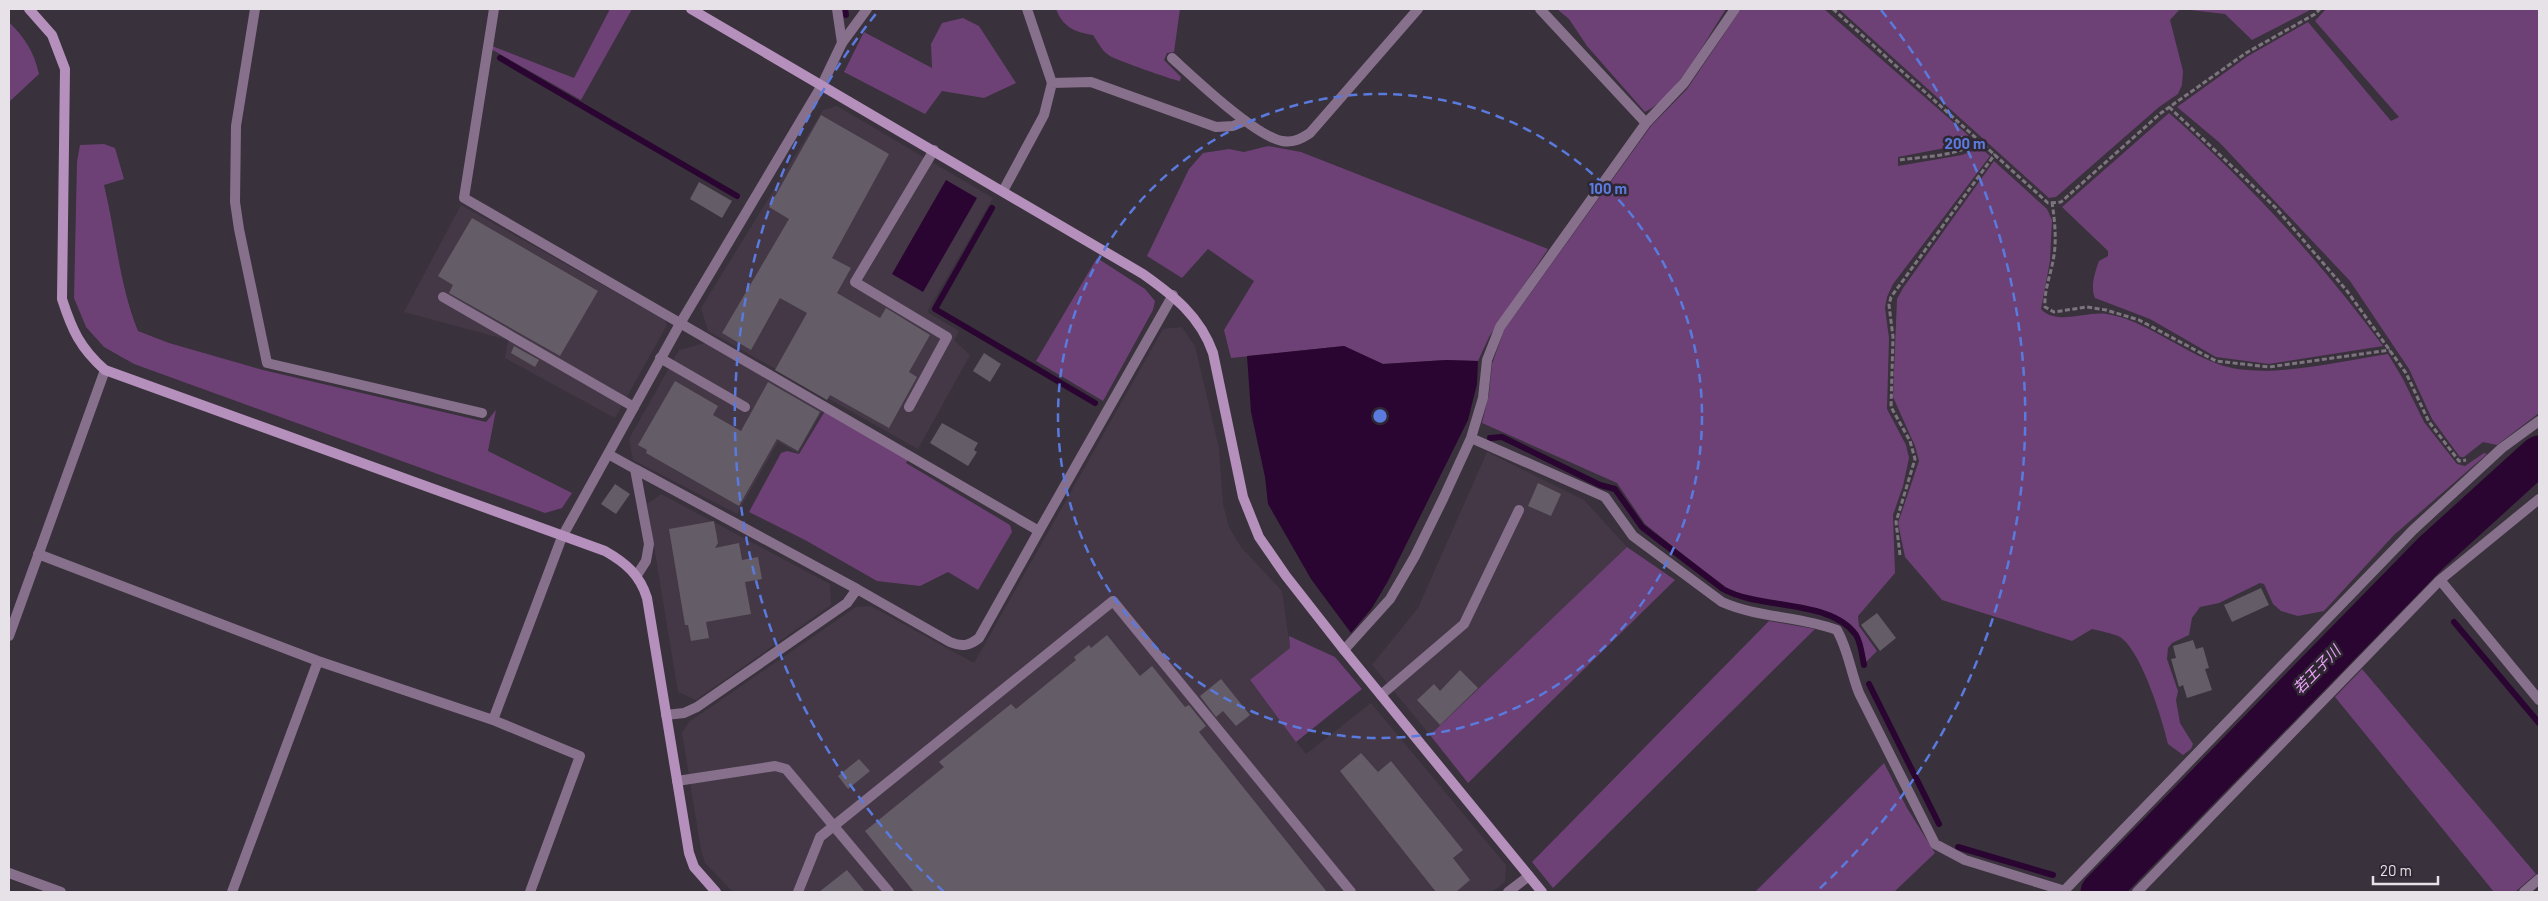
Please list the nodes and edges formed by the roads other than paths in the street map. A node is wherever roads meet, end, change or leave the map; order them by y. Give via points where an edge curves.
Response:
1 (29, 9) edge
2 (255, 9) edge
3 (494, 9) edge
4 (690, 9) edge
5 (836, 9) edge
6 (867, 9) edge
7 (1027, 9) edge
8 (1418, 9) edge
9 (1540, 9) edge
10 (1735, 9) edge
11 (842, 43) junction
12 (1172, 58) dead end
13 (1052, 83) junction
14 (822, 85) junction
15 (1245, 121) junction
16 (1646, 123) junction
17 (934, 150) junction
18 (1003, 191) junction
19 (1173, 295) junction
20 (443, 297) dead end
21 (681, 322) junction
22 (660, 358) junction
23 (105, 370) junction
24 (634, 407) junction
25 (745, 407) dead end
26 (909, 407) dead end
27 (482, 413) dead end
28 (2539, 420) edge
29 (1470, 438) junction
30 (608, 454) junction
31 (635, 469) junction
32 (2539, 499) edge
33 (1519, 510) dead end
34 (1039, 532) junction
35 (562, 537) junction
36 (38, 554) junction
37 (637, 575) junction
38 (2440, 580) junction
39 (857, 589) junction
40 (9, 636) edge
41 (1344, 650) junction
42 (318, 661) junction
43 (1381, 695) junction
44 (2539, 700) edge
45 (666, 715) junction
46 (493, 720) junction
47 (677, 781) junction
48 (834, 826) junction
49 (9, 874) edge
50 (1529, 876) junction
51 (2539, 879) edge
52 (61, 892) edge
53 (232, 892) edge
54 (530, 892) edge
55 (716, 892) edge
56 (798, 892) edge
57 (889, 892) edge
58 (1351, 892) edge
59 (1508, 892) edge
60 (1542, 892) edge
61 (2064, 892) edge
62 (2137, 892) edge
63 (2524, 892) edge

1 - 23 street via 52,35 65,69 62,299 71,328 88,355
2 - 27 street via 236,126 235,202 267,363
3 - 21 street via 464,198
4 - 14 street
5 - 11 street
6 - 11 street
7 - 13 street
8 - 15 street via 1310,133 1298,141 1281,141
9 - 16 street
10 - 16 street via 1684,84
11 - 14 street
12 - 15 street
13 - 15 street via 1091,82 1216,127
13 - 18 street via 1044,115
14 - 17 street
14 - 21 street
16 - 29 street via 1500,327 1488,360 1483,398
17 - 18 street
17 - 26 street via 855,282 947,337
18 - 19 street
19 - 34 street
19 - 41 street via 1207,334 1243,497 1255,530 1286,576
20 - 24 street
21 - 22 street
21 - 34 street
22 - 24 street
22 - 25 street
23 - 35 street
23 - 36 street
24 - 30 street
28 - 61 street via 2502,448 2413,530
29 - 41 street via 1415,556 1390,599
29 - 61 street via 1605,497 1633,536 1722,602 1734,608 1817,623 1837,630 1848,650 1859,692 1935,844 1965,860
30 - 31 street
30 - 35 street
31 - 37 street via 648,544 646,561
31 - 39 street
32 - 38 street
33 - 43 street via 1464,624
34 - 39 street via 979,638 972,644 950,642
35 - 37 street via 621,560
35 - 46 street
36 - 40 street
36 - 42 street
37 - 45 street via 647,598
38 - 44 street
38 - 62 street
39 - 45 street via 847,603 697,707 684,713
41 - 43 street
42 - 46 street
42 - 53 street
43 - 50 street
45 - 47 street
46 - 54 street via 580,756
47 - 48 street via 776,766 786,769
47 - 55 street via 689,853 694,867
48 - 56 street via 820,837
48 - 57 street
48 - 58 street via 1113,601
49 - 52 street
50 - 59 street
50 - 60 street
51 - 63 street

